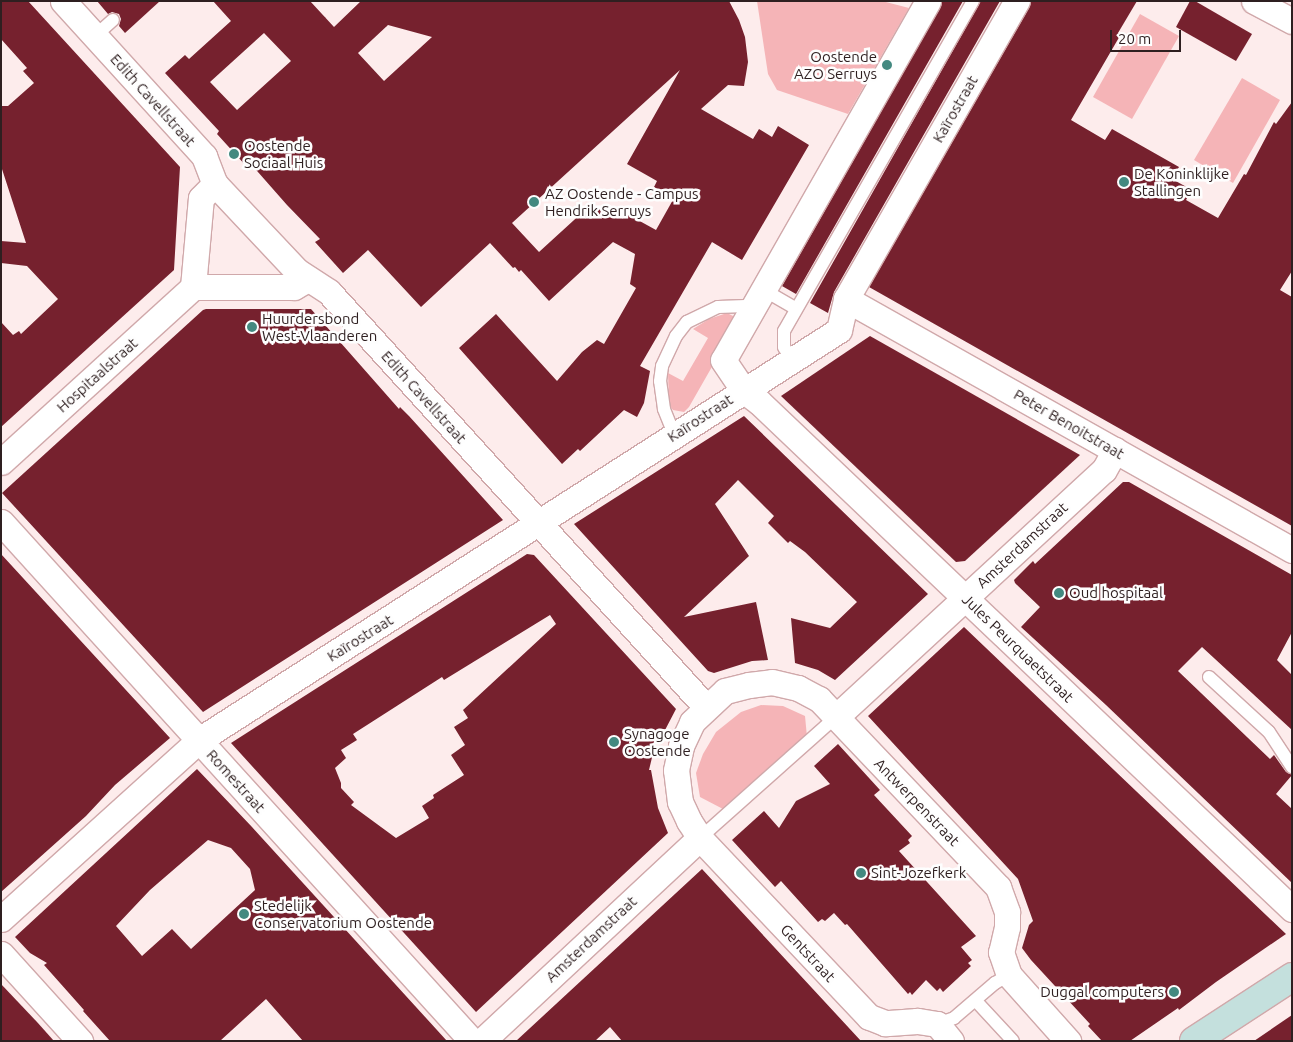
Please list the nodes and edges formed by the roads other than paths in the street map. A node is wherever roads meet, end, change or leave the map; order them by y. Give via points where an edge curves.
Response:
1 (64, 1) edge
2 (928, 1) edge
3 (973, 1) edge
4 (1017, 1) edge
5 (1258, 2) edge
6 (113, 20) dead end
7 (1292, 21) edge
8 (95, 36) junction
9 (216, 184) junction
10 (308, 279) junction
11 (193, 287) junction
12 (757, 297) junction
13 (846, 299) junction
14 (796, 309) junction
15 (792, 360) junction
16 (743, 390) junction
17 (674, 434) junction
18 (1114, 450) junction
19 (1, 462) edge
20 (1, 522) edge
21 (538, 524) junction
22 (1292, 550) edge
23 (966, 598) junction
24 (1209, 677) dead end
25 (706, 707) junction
26 (836, 717) junction
27 (199, 740) junction
28 (1292, 767) edge
29 (700, 838) junction
30 (1292, 909) edge
31 (1, 919) edge
32 (1, 954) edge
33 (1009, 975) junction
34 (1292, 977) edge
35 (976, 1000) junction
36 (944, 1033) edge
37 (80, 1041) edge
38 (472, 1041) edge
39 (482, 1041) edge
40 (1013, 1041) edge
41 (1068, 1041) edge
42 (1194, 1041) edge

1 - 8 street, Edith Cavellstraat
2 - 12 street, Kaïrostraat
3 - 14 lane
4 - 13 street, Kaïrostraat
5 - 7 street
6 - 8 lane
8 - 9 street, Edith Cavellstraat via 204,156
9 - 10 street, Edith Cavellstraat via 290,265
9 - 11 street via 201,198
10 - 11 street via 294,287
10 - 21 street, Edith Cavellstraat via 329,292
11 - 19 street, Hospitaalstraat
12 - 14 lane
12 - 16 street, Kaïrostraat via 723,360
12 - 17 lane via 718,307 687,322 676,336 662,366 660,380 664,409
13 - 15 street, Kaïrostraat via 839,330
13 - 18 street, Peter Benoitstraat
14 - 15 lane via 784,331 784,347
15 - 16 street, Kaïrostraat
16 - 17 street, Kaïrostraat
16 - 23 street, Jules Peurquaetstraat
17 - 21 street, Kaïrostraat
18 - 22 street, Peter Benoitstraat
18 - 23 street, Amsterdamstraat via 1104,470
20 - 27 street, Romestraat
21 - 25 street, Edith Cavellstraat
21 - 27 street, Kaïrostraat
23 - 26 street, Amsterdamstraat
23 - 30 street, Jules Peurquaetstraat
24 - 28 lane via 1270,732
25 - 26 street, Antwerpenstraat via 725,691 772,682 798,688 820,699
25 - 29 street, Gentstraat via 692,722 681,746 676,770 680,802
26 - 29 lane
26 - 33 street, Antwerpenstraat via 998,887 1007,912 1001,952
27 - 31 street, Kaïrostraat
27 - 38 street, Romestraat
29 - 36 street, Gentstraat via 869,1017 885,1023 917,1020
29 - 39 street, Amsterdamstraat
32 - 37 street
33 - 35 lane, Gentstraat via 994,983
33 - 41 street, Antwerpenstraat
34 - 42 street
35 - 36 lane, Gentstraat via 954,1018
35 - 40 lane

